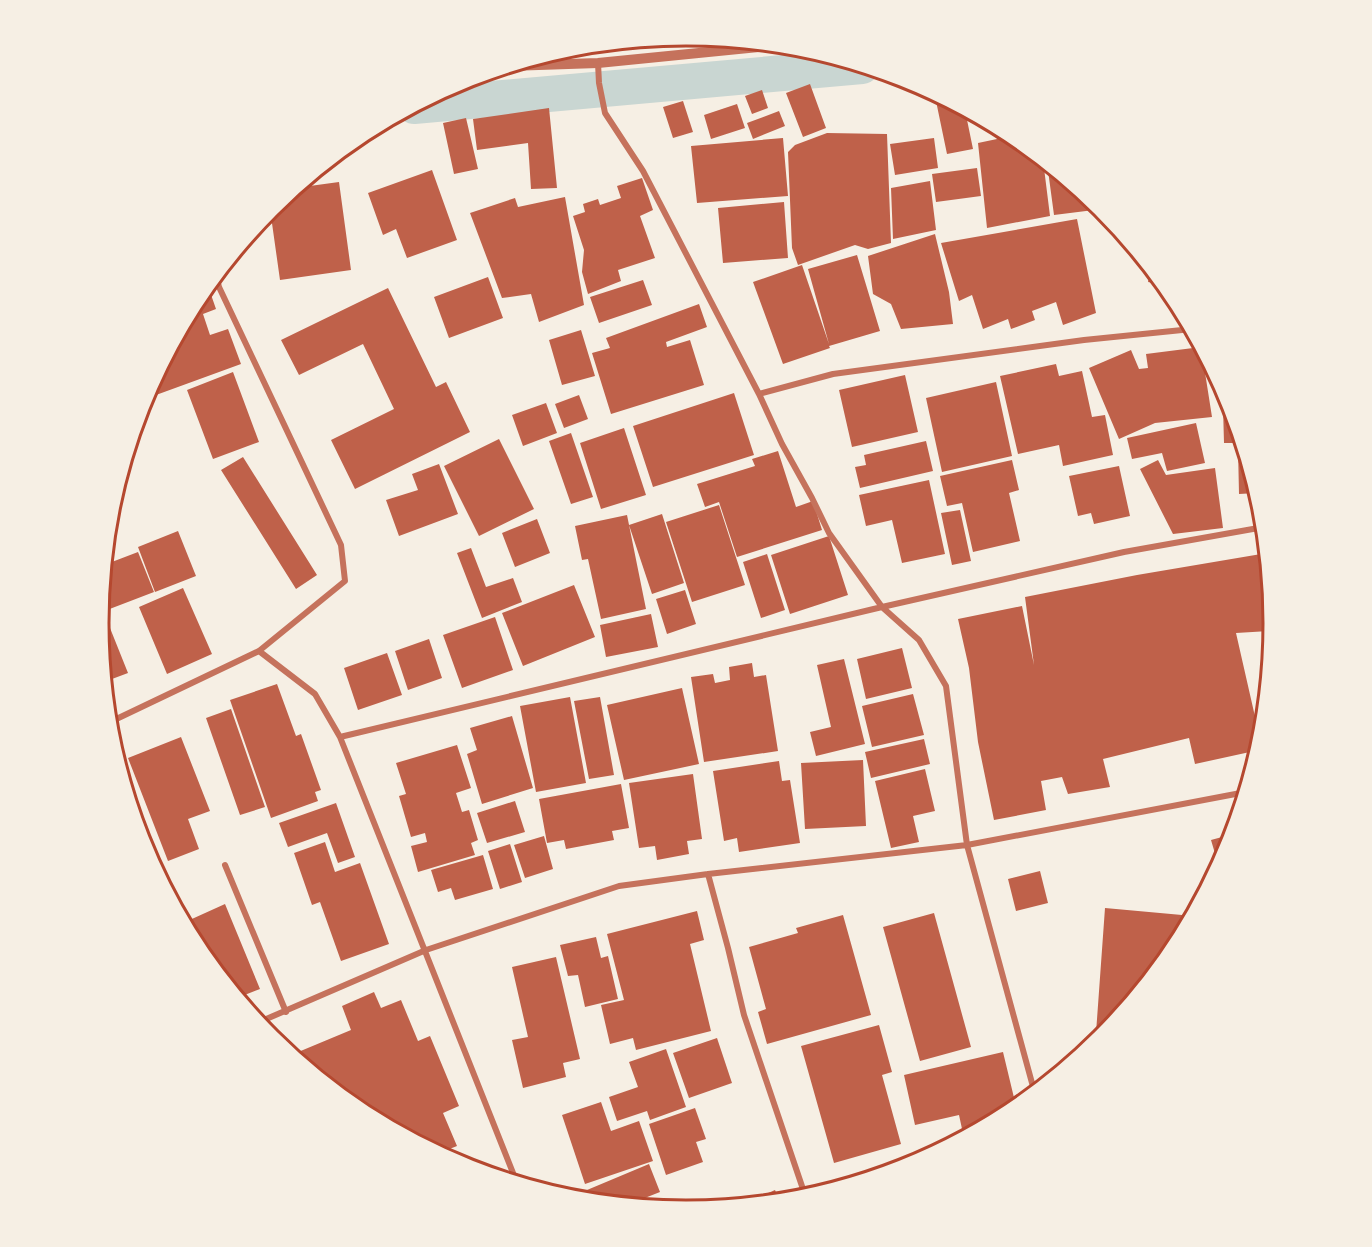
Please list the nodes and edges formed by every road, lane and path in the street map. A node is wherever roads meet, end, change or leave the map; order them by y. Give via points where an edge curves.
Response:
1 (738, 49) edge
2 (598, 63) junction
3 (542, 65) edge
4 (219, 285) edge
5 (1183, 330) edge
6 (759, 394) junction
7 (1255, 530) edge
8 (882, 607) junction
9 (259, 651) junction
10 (117, 719) edge
11 (340, 737) junction
12 (1237, 794) edge
13 (967, 845) junction
14 (225, 865) dead end
15 (708, 874) junction
16 (426, 950) junction
17 (286, 1012) junction
18 (266, 1019) edge
19 (1032, 1084) edge
20 (513, 1174) edge
21 (803, 1188) edge

1 - 2 street
2 - 3 street
2 - 6 street via 605,113 643,171
4 - 9 street via 341,545 345,581
5 - 6 street via 833,375
6 - 8 street via 829,533
7 - 8 street via 1124,552
8 - 11 street
8 - 13 street via 919,640 945,686
9 - 10 street
9 - 11 street via 315,694
11 - 16 street
12 - 13 street
13 - 15 street
13 - 19 street
14 - 17 street
15 - 16 street via 619,886
15 - 21 street via 744,1015
16 - 17 street
16 - 20 street
17 - 18 street

